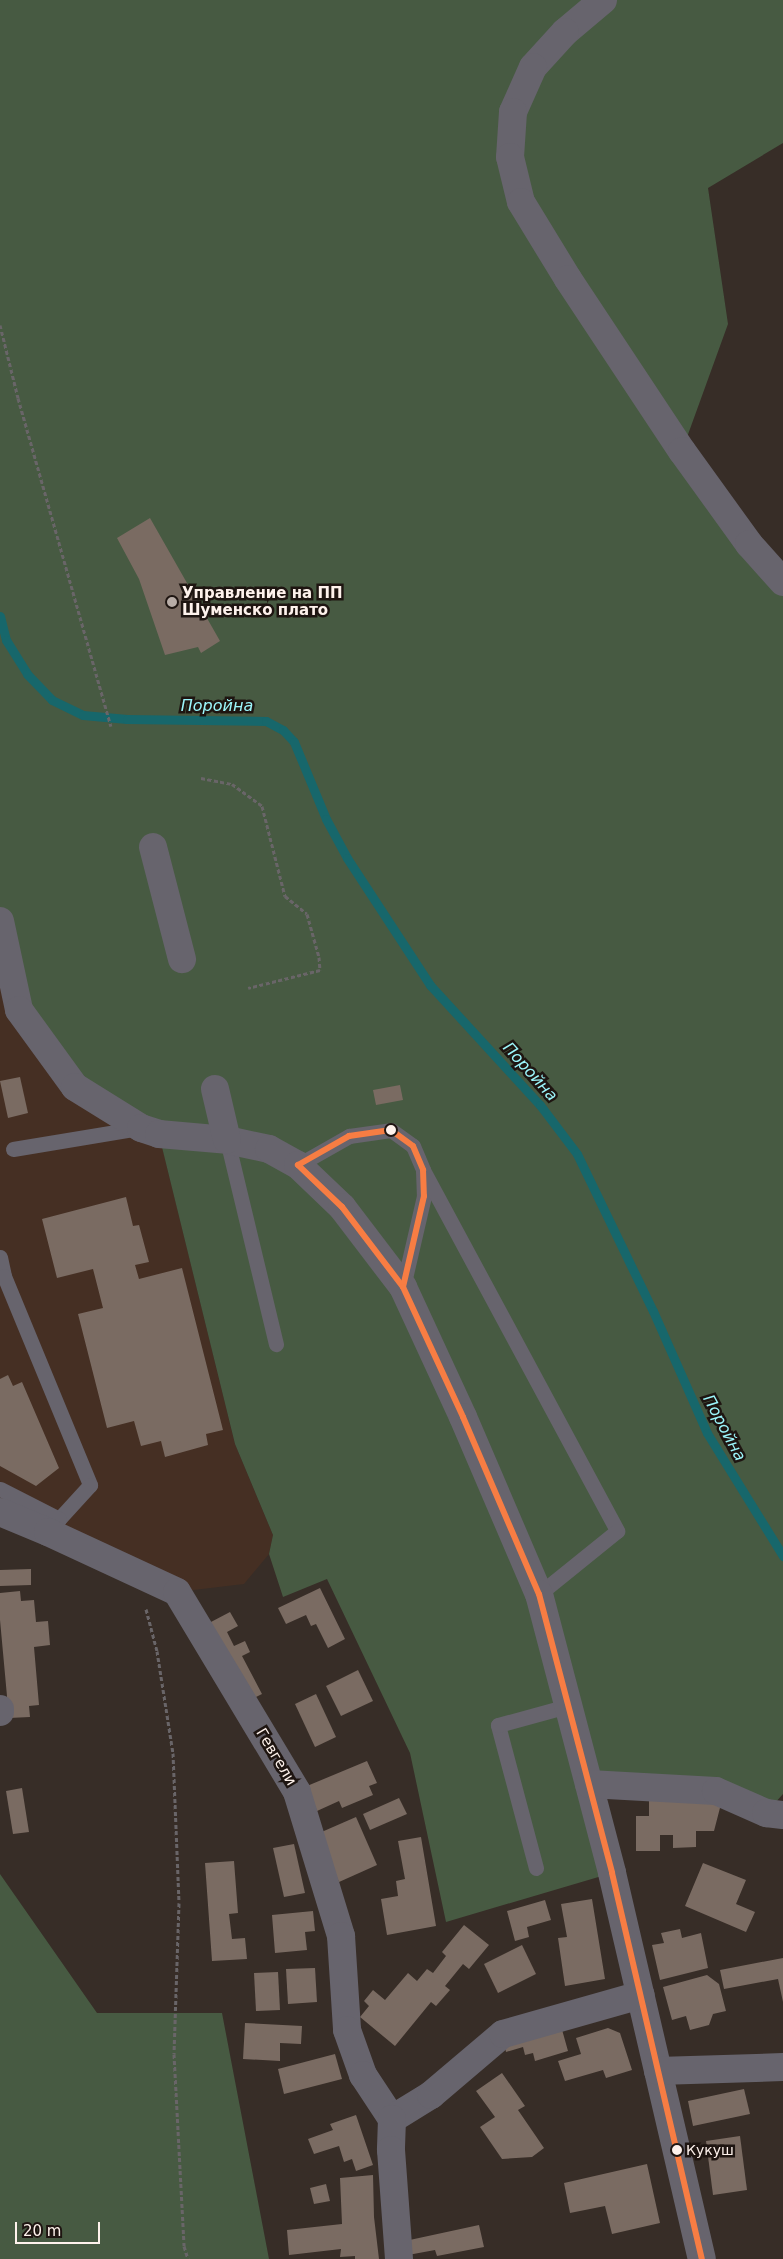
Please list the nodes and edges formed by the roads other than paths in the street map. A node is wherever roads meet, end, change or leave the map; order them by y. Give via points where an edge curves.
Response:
1 (603, 0) edge
2 (783, 582) edge
3 (153, 847) dead end
4 (0, 921) edge
5 (182, 959) dead end
6 (0, 984) edge
7 (19, 1010) junction
8 (216, 1089) dead end
9 (141, 1128) junction
10 (227, 1140) junction
11 (13, 1149) dead end
12 (298, 1165) junction
13 (423, 1170) junction
14 (0, 1257) edge
15 (403, 1287) junction
16 (276, 1344) dead end
17 (0, 1489) edge
18 (0, 1512) edge
19 (539, 1594) junction
20 (568, 1706) junction
21 (589, 1784) junction
22 (783, 1815) edge
23 (536, 1868) dead end
24 (641, 1995) junction
25 (783, 2067) edge
26 (658, 2070) junction
27 (392, 2119) junction
28 (399, 2259) edge
29 (702, 2259) edge

1 - 2 street via 565,32 533,66 513,112 510,157 521,202 682,451 749,544
3 - 5 street
4 - 7 street
6 - 7 lane
7 - 9 street via 75,1087
8 - 10 street
9 - 10 street via 159,1134
9 - 11 lane
10 - 12 street via 269,1149
10 - 16 lane
12 - 13 lane via 349,1136 391,1130 413,1146
12 - 15 street via 342,1207
13 - 15 lane via 424,1196
13 - 19 lane via 617,1532
14 - 17 lane via 4,1276 90,1485 59,1519
15 - 19 street
18 - 27 street, Гевгели via 177,1592 297,1792 342,1936 347,2030 363,2076
19 - 20 street
20 - 21 street
20 - 23 lane via 498,1725
21 - 22 street via 716,1791 766,1812
21 - 24 street
24 - 26 street
24 - 27 street via 503,2034 431,2095
25 - 26 street
26 - 29 street
27 - 28 street via 390,2150

